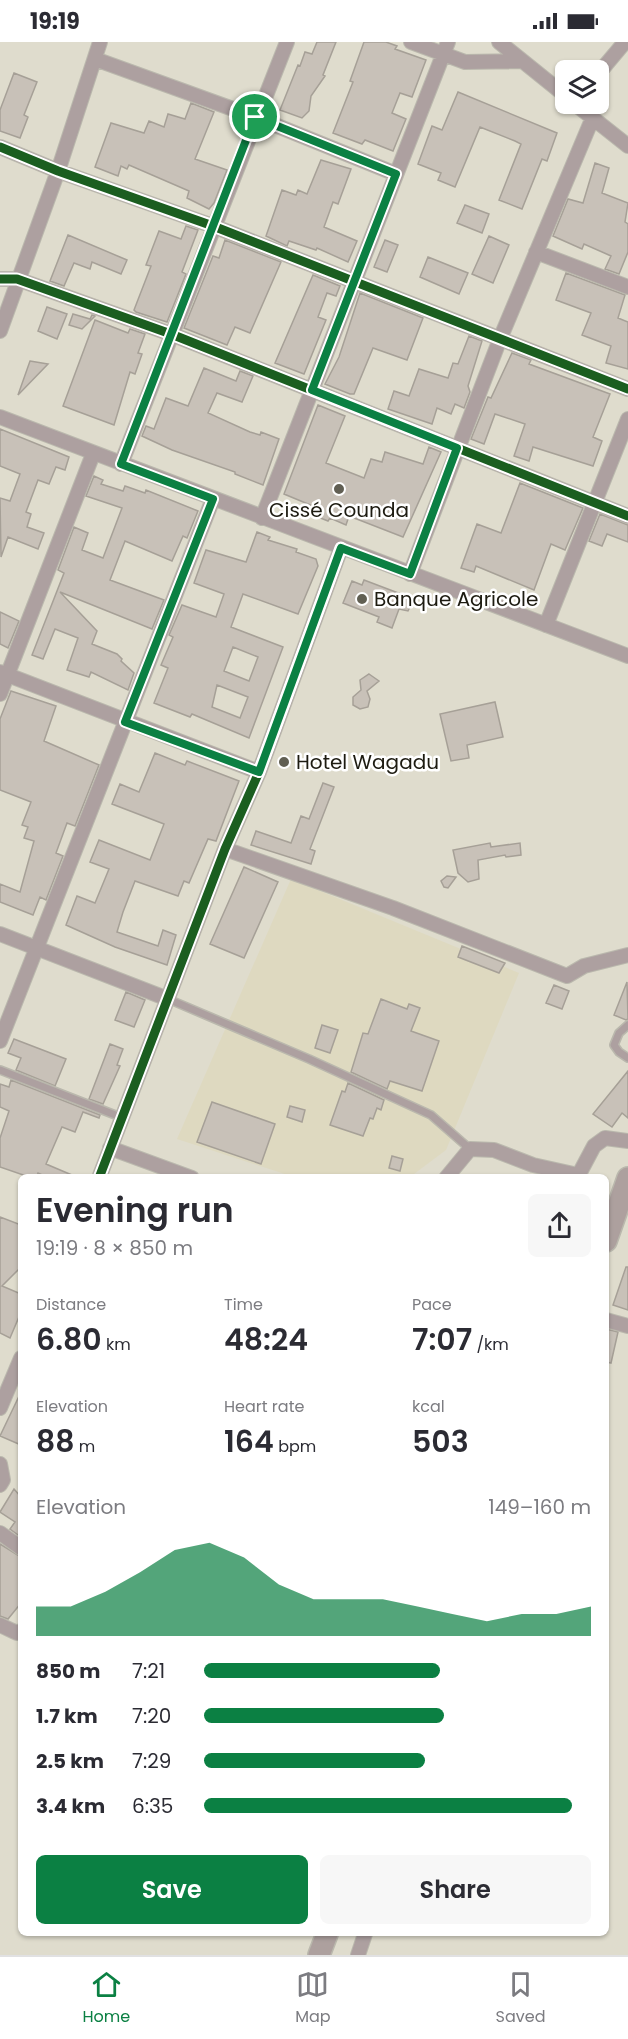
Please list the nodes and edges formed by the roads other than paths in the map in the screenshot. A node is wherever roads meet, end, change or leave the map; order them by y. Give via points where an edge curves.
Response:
1 (100, 42) edge
2 (287, 42) edge
3 (411, 42) edge
4 (499, 42) edge
5 (625, 42) edge
6 (445, 48) edge
7 (95, 59) junction
8 (522, 61) junction
9 (609, 61) edge
10 (555, 87) edge
11 (589, 114) edge
12 (255, 117) junction
13 (593, 117) junction
14 (628, 146) edge
15 (0, 147) edge
16 (58, 171) junction
17 (396, 174) junction
18 (213, 226) junction
19 (536, 252) junction
20 (0, 279) edge
21 (17, 279) junction
22 (354, 282) junction
23 (628, 287) edge
24 (0, 330) edge
25 (171, 334) junction
26 (500, 339) junction
27 (628, 389) edge
28 (312, 390) junction
29 (0, 417) edge
30 (628, 419) edge
31 (457, 448) junction
32 (93, 454) junction
33 (121, 464) junction
34 (213, 499) junction
35 (595, 502) junction
36 (628, 516) edge
37 (262, 518) junction
38 (341, 548) junction
39 (410, 574) junction
40 (546, 625) junction
41 (628, 656) edge
42 (4, 674) edge
43 (0, 694) edge
44 (125, 722) junction
45 (259, 772) junction
46 (225, 849) junction
47 (0, 934) edge
48 (36, 949) junction
49 (628, 955) edge
50 (168, 999) junction
51 (628, 1025) edge
52 (0, 1041) edge
53 (628, 1058) edge
54 (0, 1070) edge
55 (123, 1118) junction
56 (628, 1141) edge
57 (110, 1148) junction
58 (470, 1149) junction
59 (100, 1174) edge
60 (181, 1174) edge
61 (450, 1174) edge
62 (570, 1174) edge
63 (579, 1174) edge
64 (628, 1178) edge
65 (609, 1232) edge
66 (609, 1321) edge
67 (628, 1326) edge
68 (17, 1377) edge
69 (0, 1408) edge
70 (0, 1464) edge
71 (0, 1485) edge
72 (0, 1533) edge
73 (18, 1546) edge
74 (0, 1625) edge
75 (18, 1632) edge
76 (326, 1936) edge
77 (365, 1936) edge
78 (319, 1955) edge
79 (358, 1955) edge

1 - 7 street
2 - 12 street
3 - 6 street
4 - 8 street
5 - 9 street
6 - 8 street via 465,62
6 - 17 street
7 - 12 street
7 - 16 street
8 - 10 street
11 - 13 street
12 - 17 street
12 - 18 street
13 - 14 street
13 - 19 street
15 - 16 street
16 - 18 street
16 - 21 street
17 - 22 street
18 - 22 street
18 - 25 street
19 - 23 street
19 - 26 street
20 - 21 street
21 - 24 street
21 - 25 street
22 - 26 street
22 - 28 street
25 - 28 street
25 - 33 street
26 - 27 street
26 - 31 street
28 - 31 street
28 - 37 street
29 - 32 street
30 - 35 street
31 - 35 street
31 - 39 street
32 - 33 street
32 - 42 street
33 - 34 street
34 - 37 street
34 - 44 street
35 - 36 street
35 - 40 street
37 - 38 street
38 - 39 street
38 - 45 street
39 - 40 street
40 - 41 street
42 - 43 street
42 - 44 street
44 - 45 street
44 - 48 street
45 - 46 street
46 - 49 street via 393,908 567,976 584,966
46 - 50 street
47 - 48 street
48 - 50 street
48 - 52 street
50 - 55 street
50 - 58 lane via 431,1114
51 - 53 lane via 619,1033 614,1046
54 - 55 lane
55 - 57 street
56 - 63 street via 606,1138 594,1146
57 - 59 street
57 - 60 street
58 - 61 street
58 - 62 street via 494,1150
64 - 65 main road
66 - 67 street
68 - 69 street
70 - 71 street
72 - 73 street
74 - 75 street
76 - 78 main road
77 - 79 street

